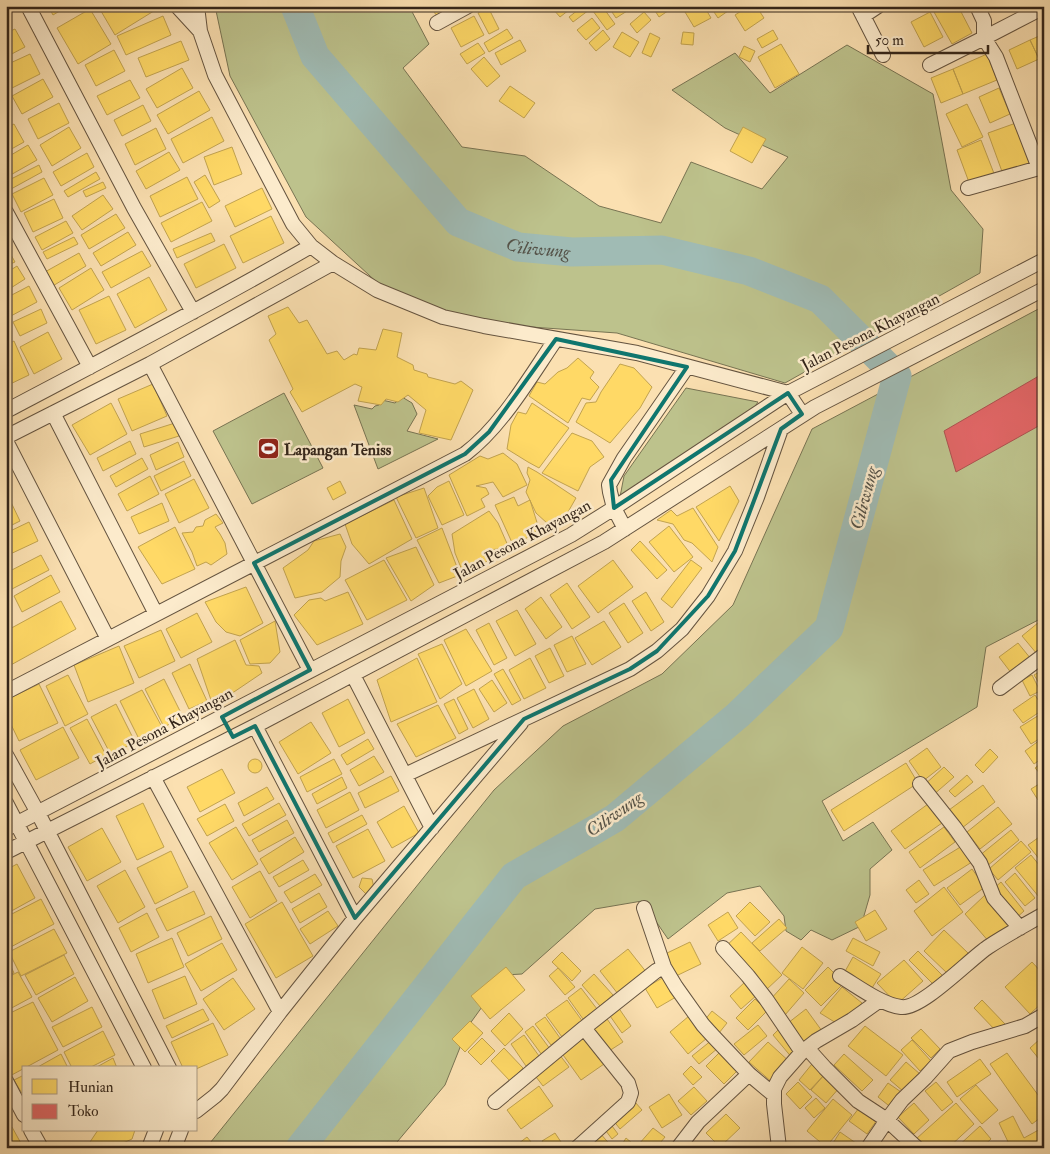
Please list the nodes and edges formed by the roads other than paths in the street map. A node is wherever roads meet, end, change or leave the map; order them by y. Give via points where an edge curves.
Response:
1 (28, 6) edge
2 (178, 6) edge
3 (197, 6) edge
4 (468, 6) edge
5 (878, 6) edge
6 (977, 6) edge
7 (1044, 7) edge
8 (860, 11) edge
9 (437, 23) dead end
10 (200, 32) junction
11 (984, 38) junction
12 (883, 55) dead end
13 (930, 65) dead end
14 (1041, 167) edge
15 (968, 188) dead end
16 (6, 212) edge
17 (310, 246) junction
18 (1044, 260) edge
19 (333, 263) junction
20 (1044, 289) edge
21 (193, 312) junction
22 (556, 339) junction
23 (150, 364) junction
24 (90, 367) junction
25 (687, 367) junction
26 (788, 393) junction
27 (6, 411) edge
28 (54, 413) junction
29 (802, 414) junction
30 (780, 429) junction
31 (6, 437) edge
32 (6, 441) edge
33 (614, 508) junction
34 (625, 529) junction
35 (254, 563) junction
36 (156, 614) junction
37 (108, 639) junction
38 (1044, 655) edge
39 (310, 670) junction
40 (353, 675) junction
41 (1000, 688) dead end
42 (6, 692) edge
43 (222, 717) junction
44 (524, 719) junction
45 (255, 726) junction
46 (232, 737) junction
47 (6, 754) edge
48 (405, 775) junction
49 (153, 777) junction
50 (920, 784) dead end
51 (6, 803) edge
52 (38, 812) junction
53 (12, 826) edge
54 (432, 828) junction
55 (47, 831) junction
56 (26, 842) junction
57 (6, 852) edge
58 (644, 908) dead end
59 (1044, 914) edge
60 (355, 918) junction
61 (1020, 928) junction
62 (723, 948) dead end
63 (664, 967) junction
64 (840, 976) dead end
65 (880, 1000) junction
66 (280, 1012) junction
67 (1044, 1015) edge
68 (584, 1028) junction
69 (805, 1050) junction
70 (143, 1066) edge
71 (168, 1066) edge
72 (749, 1074) junction
73 (6, 1081) edge
74 (774, 1094) junction
75 (495, 1102) dead end
76 (198, 1109) edge
77 (22, 1111) edge
78 (886, 1120) junction
79 (32, 1132) edge
80 (155, 1132) edge
81 (180, 1132) edge
82 (41, 1148) edge
83 (149, 1148) edge
84 (174, 1148) edge
85 (577, 1148) edge
86 (678, 1148) edge
87 (779, 1148) edge
88 (868, 1148) edge
89 (916, 1148) edge

1 - 21 street via 134,208
2 - 10 street
3 - 10 street
4 - 9 street
5 - 8 street
6 - 11 street via 984,21
7 - 11 street
8 - 12 street
10 - 17 street via 220,83 293,224
11 - 13 street
11 - 14 street via 996,57
14 - 15 street
16 - 24 street
17 - 19 street
17 - 21 street
18 - 26 street, Jalan Pesona Khayangan
19 - 22 street via 377,290 444,317
19 - 23 street
20 - 29 street
21 - 24 street
22 - 25 street via 637,353
22 - 35 street via 490,432 465,454
23 - 28 street
23 - 35 street
24 - 27 street
25 - 26 street
25 - 33 street via 611,480
26 - 29 street
26 - 33 street, Jalan Pesona Khayangan
28 - 31 street
28 - 36 street
29 - 30 street
30 - 34 street
30 - 44 street via 735,551 708,596 682,629 657,652 630,669
32 - 37 street
33 - 34 street
33 - 39 street, Jalan Pesona Khayangan via 571,535
34 - 40 street
35 - 36 street
35 - 39 street
36 - 37 street
37 - 42 street
38 - 41 street
39 - 43 street, Jalan Pesona Khayangan
40 - 45 street
40 - 48 street
43 - 46 street
43 - 52 street, Jalan Pesona Khayangan
44 - 48 street
44 - 54 street
45 - 46 street
45 - 60 street
46 - 49 street
47 - 52 street
48 - 54 street
49 - 55 street
49 - 66 street
50 - 61 street via 980,863 994,898
51 - 53 street
52 - 53 street, Jalan Pesona Khayangan
52 - 55 street
53 - 56 street
54 - 60 street
55 - 56 street
55 - 71 street
56 - 57 street
56 - 70 street
58 - 63 street
59 - 61 street
60 - 66 street
61 - 65 street via 986,948 913,1004 903,1008
62 - 69 street
63 - 68 street
63 - 72 street via 703,1025
64 - 65 street
65 - 69 street
66 - 76 street via 222,1090
67 - 78 street via 1025,1026 949,1052
68 - 75 street
68 - 85 street via 628,1083 631,1093 628,1102
69 - 74 street via 780,1077
69 - 78 street via 858,1101
72 - 74 street
72 - 86 street via 698,1122
73 - 77 street
74 - 87 street
78 - 88 street
78 - 89 street
79 - 82 street
80 - 83 street
81 - 84 street

